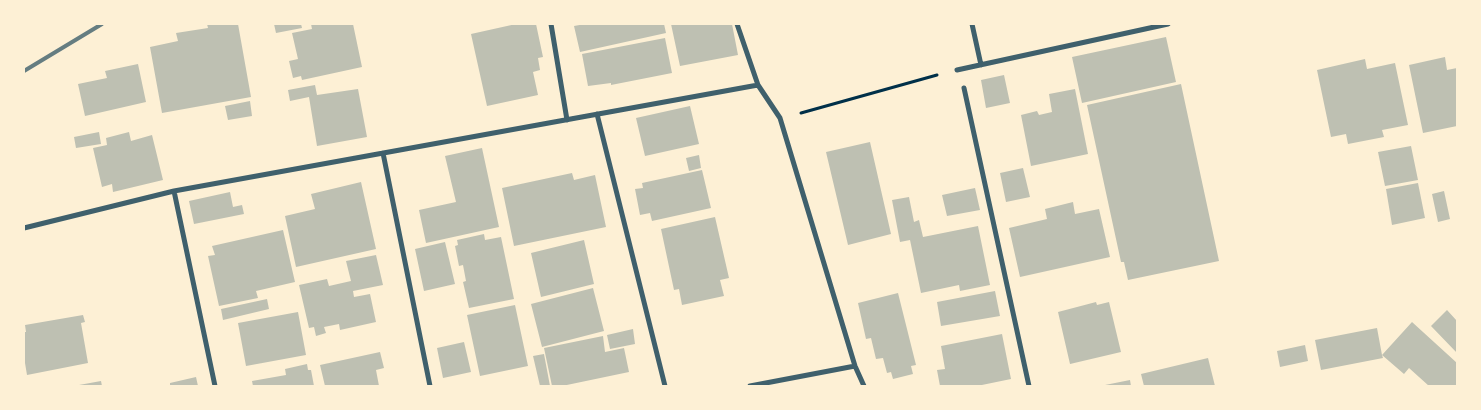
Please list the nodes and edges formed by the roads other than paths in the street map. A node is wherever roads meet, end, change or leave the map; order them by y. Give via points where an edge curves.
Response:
1 (551, 24) edge
2 (736, 24) edge
3 (972, 24) edge
4 (1168, 24) edge
5 (981, 65) junction
6 (957, 70) road end
7 (758, 85) junction
8 (964, 88) dead end
9 (597, 114) junction
10 (567, 120) junction
11 (383, 153) junction
12 (174, 191) junction
13 (24, 228) edge
14 (856, 366) junction
15 (215, 386) edge
16 (430, 386) edge
17 (665, 386) edge
18 (750, 386) edge
19 (864, 386) edge
20 (1029, 386) edge

1 - 10 street
2 - 7 street
3 - 5 street
4 - 5 street
5 - 6 street
7 - 9 street
7 - 14 street via 780,118
8 - 20 street
9 - 10 street
9 - 17 street
10 - 11 street
11 - 12 street
11 - 16 street
12 - 13 street
12 - 15 street
14 - 18 street
14 - 19 street

